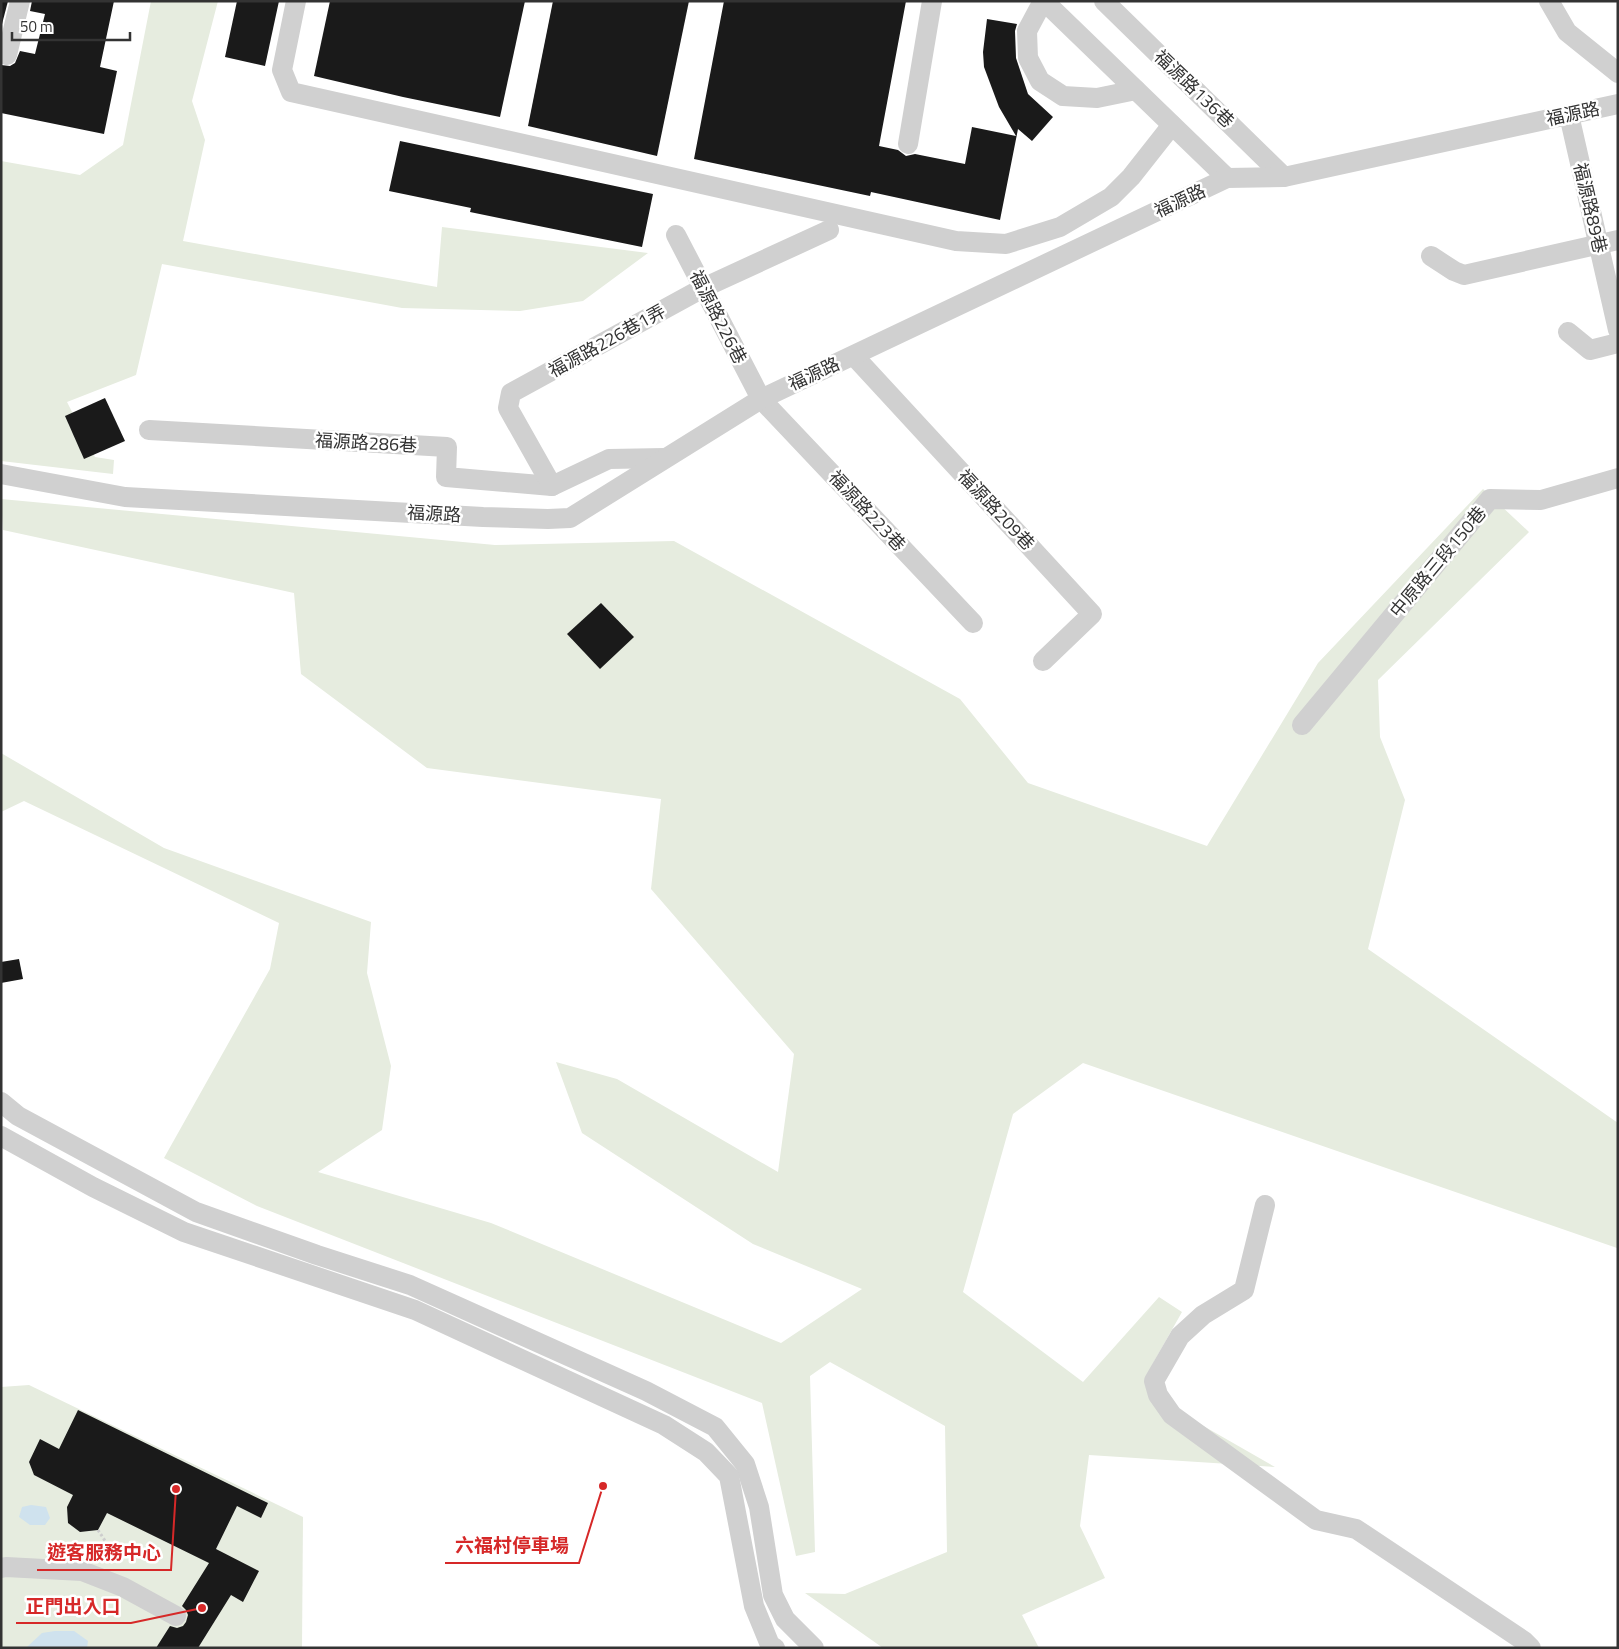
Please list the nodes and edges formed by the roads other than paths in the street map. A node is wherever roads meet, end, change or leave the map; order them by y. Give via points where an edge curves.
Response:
1 (20, 1) edge
2 (296, 1) edge
3 (932, 1) edge
4 (1044, 1) edge
5 (1104, 1) edge
6 (1549, 1) edge
7 (7, 54) dead end
8 (1618, 73) edge
9 (1136, 90) junction
10 (1618, 104) edge
11 (1569, 115) junction
12 (1172, 125) junction
13 (908, 144) dead end
14 (1284, 177) junction
15 (1227, 178) junction
16 (829, 230) dead end
17 (676, 235) dead end
18 (1608, 242) edge
19 (1431, 256) dead end
20 (703, 288) junction
21 (1618, 330) edge
22 (1568, 332) dead end
23 (1618, 343) edge
24 (854, 356) junction
25 (761, 399) junction
26 (149, 430) dead end
27 (666, 458) junction
28 (1, 474) edge
29 (1618, 478) edge
30 (552, 486) junction
31 (973, 624) dead end
32 (1043, 661) dead end
33 (1302, 724) dead end
34 (1, 1102) edge
35 (1, 1136) edge
36 (1265, 1205) dead end
37 (1, 1568) edge
38 (176, 1616) dead end
39 (775, 1648) edge
40 (814, 1648) edge
41 (1532, 1648) edge

1 - 7 street
2 - 12 street via 282,70 291,92 956,241 1006,244 1060,227 1111,197
3 - 13 street
4 - 9 street
4 - 9 street via 1026,31 1028,58 1040,81 1063,96 1097,98
5 - 14 street, 福源路136巷
6 - 8 street via 1567,32
9 - 12 street
10 - 11 street, 福源路
11 - 14 street, 福源路
11 - 18 street, 福源路89巷
12 - 15 street
14 - 15 street, 福源路
15 - 24 street, 福源路
16 - 20 street, 福源路226巷1弄
17 - 20 street, 福源路226巷
18 - 19 street via 1464,275
18 - 21 street, 福源路89巷
20 - 25 street, 福源路226巷
20 - 30 street, 福源路226巷1弄 via 511,393 508,408
22 - 23 street via 1590,350
24 - 25 street, 福源路
24 - 32 street, 福源路209巷 via 1092,614
25 - 27 street, 福源路
25 - 31 street, 福源路223巷
26 - 30 street, 福源路286巷 via 447,447 446,478
27 - 28 street, 福源路 via 570,518 548,519 125,497
27 - 30 street via 609,459
29 - 33 street, 中原路三段150巷 via 1541,500 1490,499
34 - 40 street via 18,1116 196,1212 410,1285 646,1391 715,1428 744,1464 759,1507 773,1595 785,1619
35 - 39 street via 184,1232 415,1310 664,1425 706,1452 729,1476 754,1606 770,1645
36 - 41 street via 1244,1290 1203,1315 1180,1336 1154,1381 1158,1395 1172,1415 1316,1520 1356,1529
37 - 38 street via 82,1571 123,1586

